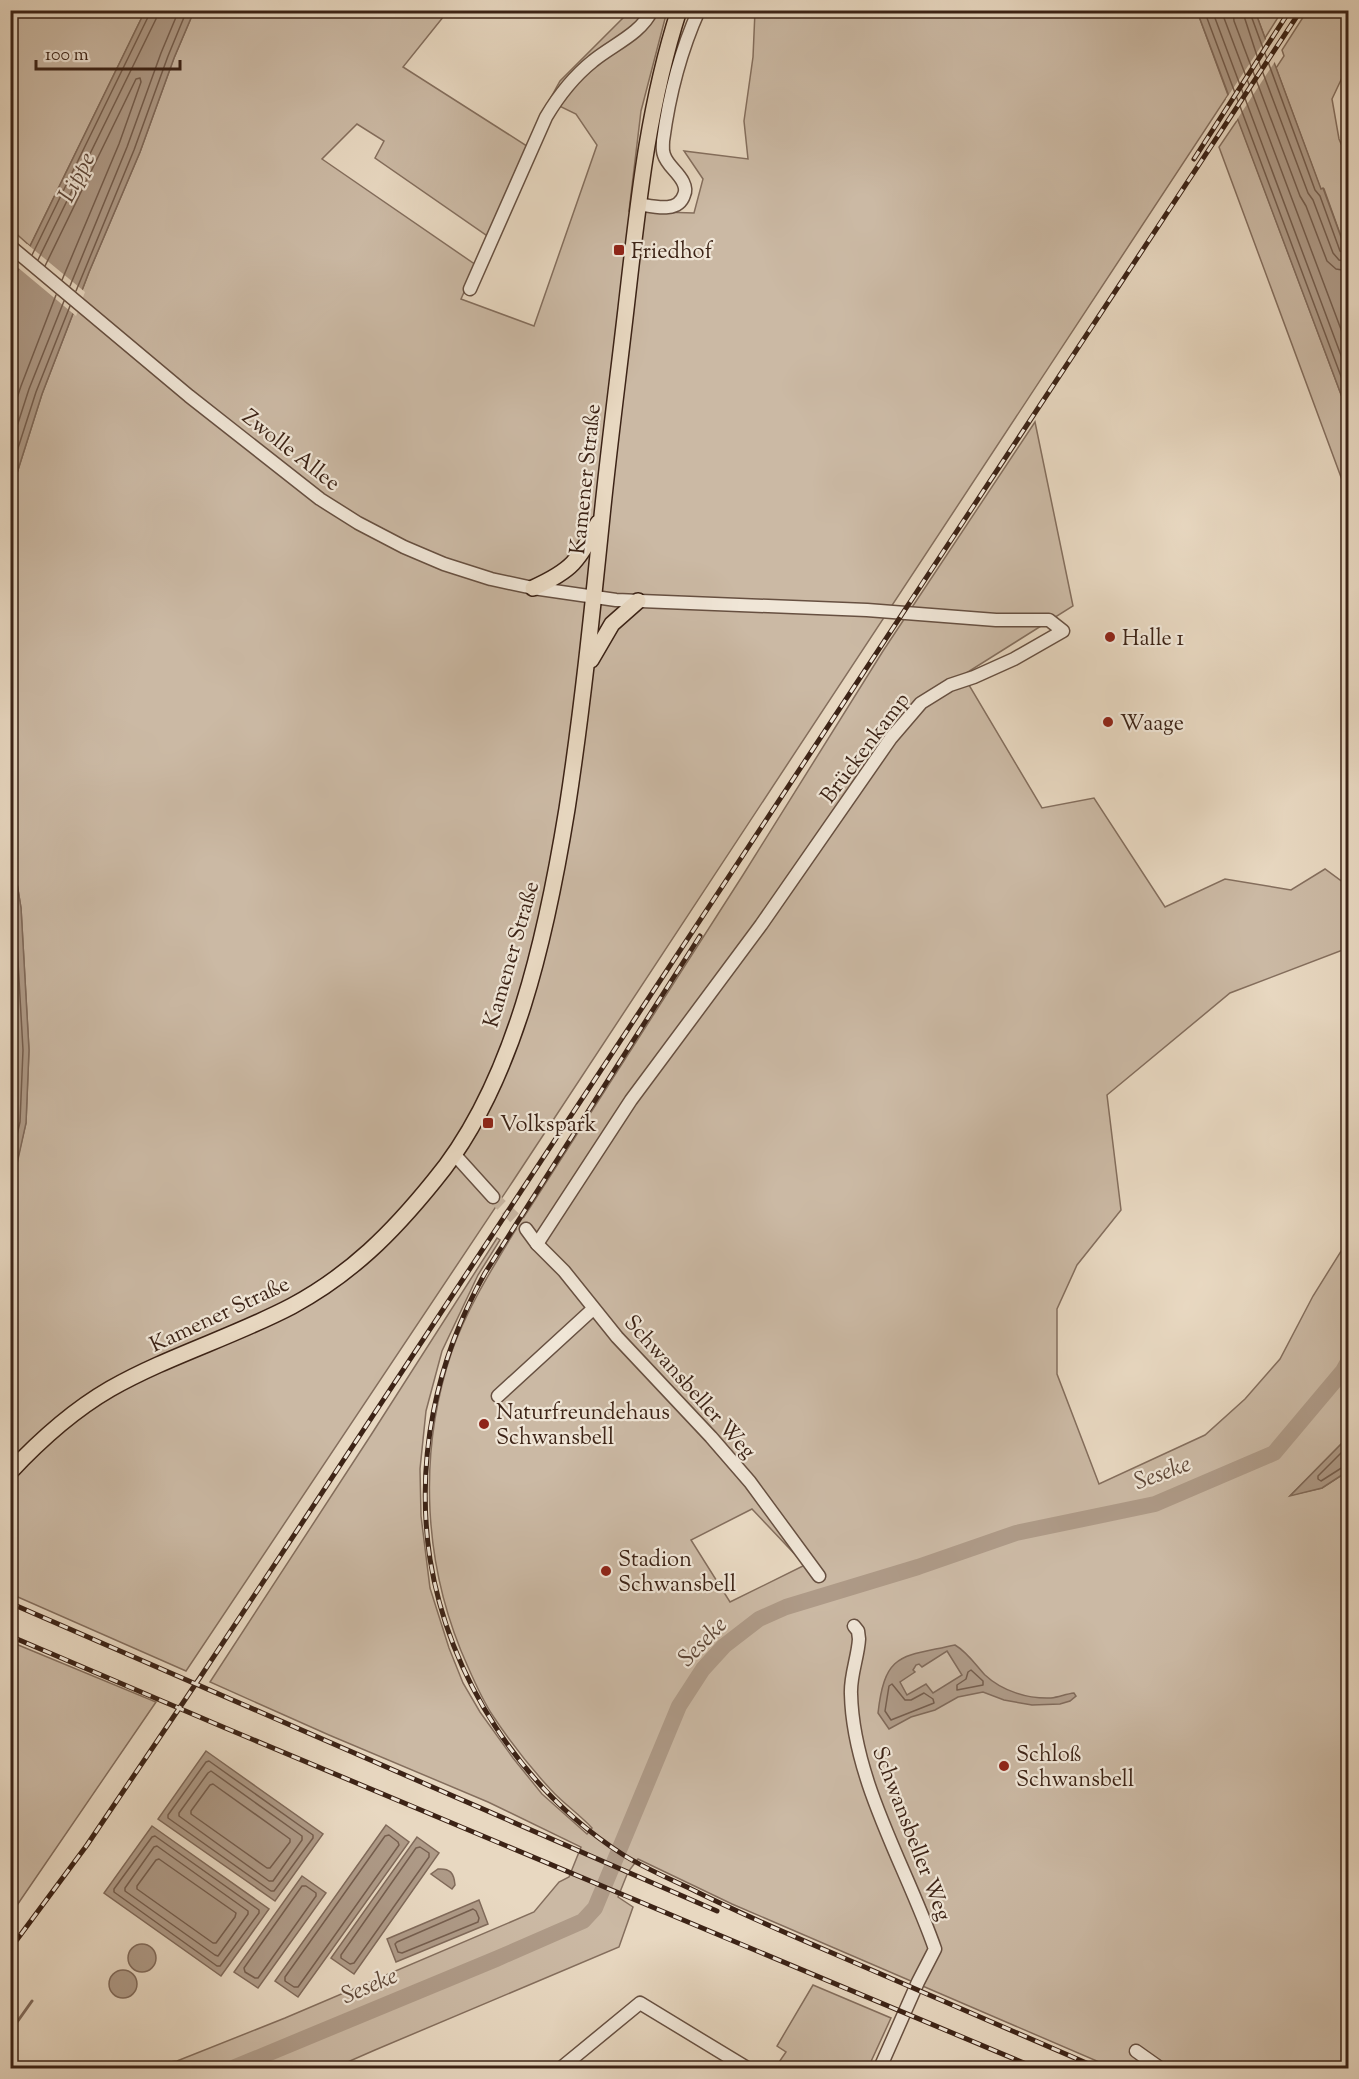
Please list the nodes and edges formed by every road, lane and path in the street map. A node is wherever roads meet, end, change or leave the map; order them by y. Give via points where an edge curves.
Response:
1 (652, 10) edge
2 (679, 10) edge
3 (699, 10) edge
4 (638, 204) junction
5 (10, 246) edge
6 (470, 289) dead end
7 (602, 515) junction
8 (533, 588) junction
9 (594, 597) junction
10 (638, 601) junction
11 (585, 671) junction
12 (455, 1155) junction
13 (493, 1197) tunnel mouth
14 (526, 1229) tunnel mouth
15 (537, 1244) junction
16 (593, 1309) junction
17 (498, 1396) dead end
18 (10, 1472) edge
19 (819, 1576) dead end
20 (854, 1626) dead end
21 (1136, 2051) dead end
22 (561, 2068) edge
23 (747, 2068) edge
24 (880, 2068) edge
25 (1160, 2068) edge

1 - 6 street via 638,29 594,60 558,97
2 - 4 main road, Kamener Straße via 651,113
3 - 4 street via 676,74 663,141 665,159 684,183 686,192 677,205
4 - 7 main road, Kamener Straße
5 - 8 street, Zwolle Allee via 189,396 320,499 358,523 444,564
7 - 8 main road via 584,551 570,568
7 - 9 main road, Kamener Straße
8 - 9 street, Zwolle Allee
9 - 10 street, Brückenkamp
9 - 11 main road, Kamener Straße
10 - 11 main road via 612,624
10 - 15 street, Brückenkamp via 1049,620 1063,631 921,703 891,738 761,925 631,1100
11 - 12 main road, Kamener Straße via 560,852 534,966 499,1071
12 - 13 street
12 - 18 main road, Kamener Straße via 393,1230 361,1261 290,1307 110,1389 58,1425
14 - 15 street, Schwansbeller Weg
15 - 16 street, Schwansbeller Weg
16 - 17 street
16 - 19 street, Schwansbeller Weg via 750,1482
20 - 24 street, Schwansbeller Weg via 859,1639 850,1691 856,1741 869,1786 935,1949
21 - 25 street
22 - 23 street via 640,2003

